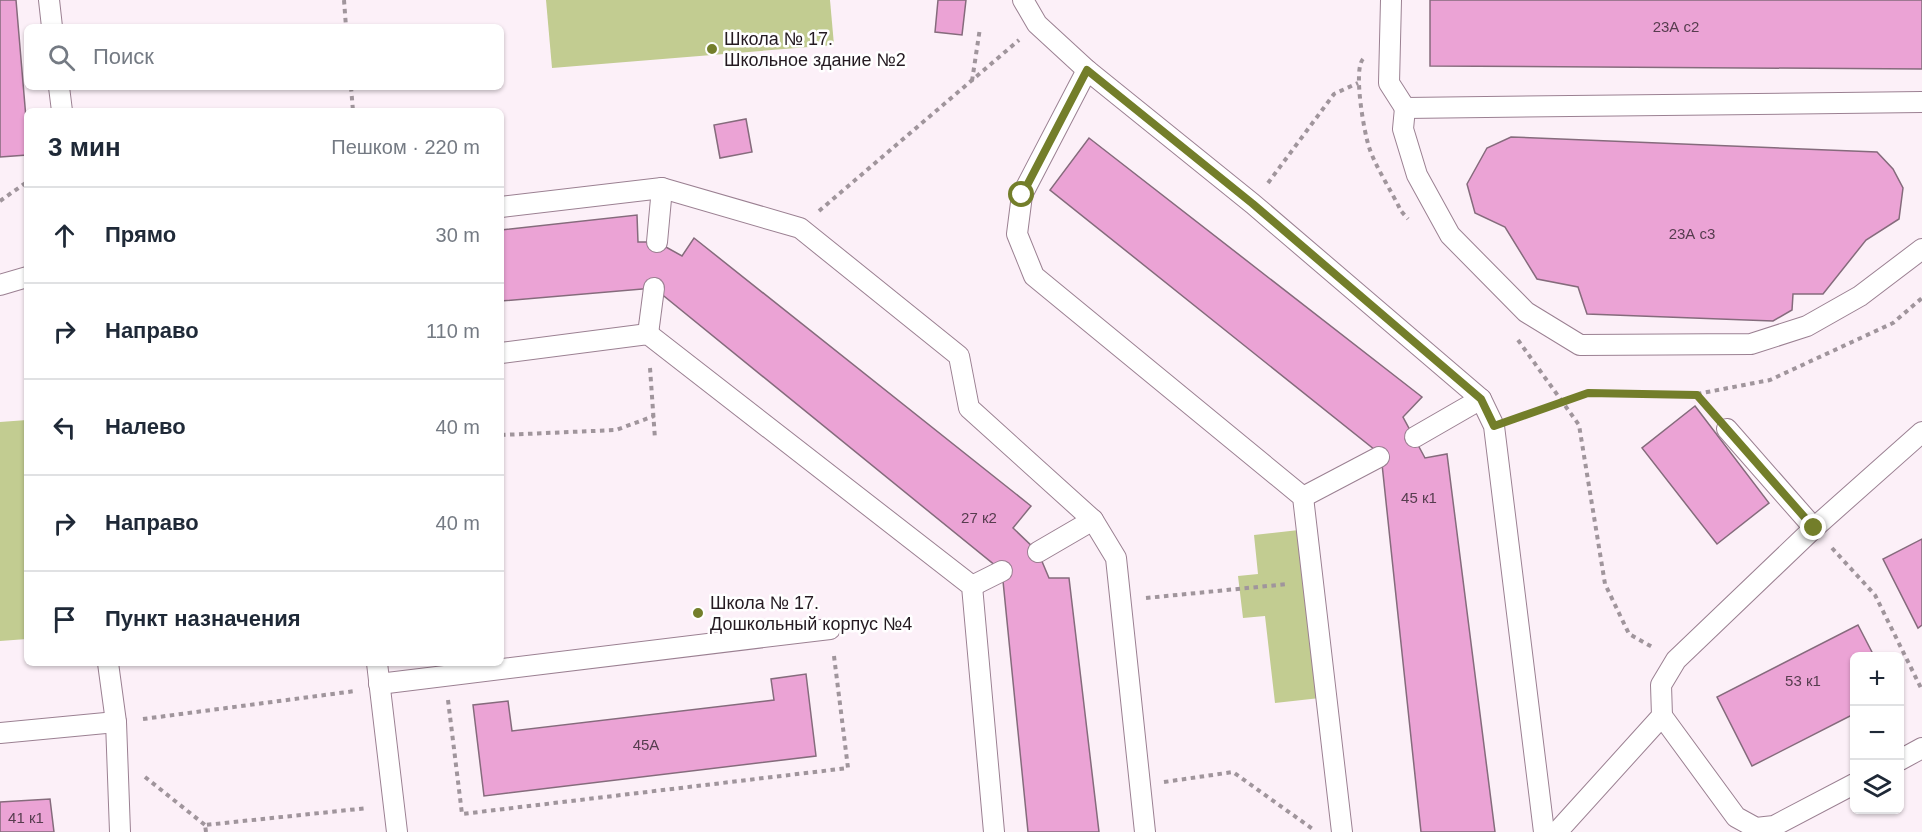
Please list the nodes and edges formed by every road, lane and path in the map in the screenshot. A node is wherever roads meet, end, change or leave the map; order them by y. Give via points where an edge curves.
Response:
1 (49, 0) edge
2 (344, 0) edge
3 (1023, 0) edge
4 (1390, 0) edge
5 (52, 24) edge
6 (346, 24) edge
7 (1037, 24) junction
8 (980, 28) dead end
9 (1390, 30) junction
10 (1087, 70) junction
11 (972, 81) junction
12 (1358, 83) junction
13 (59, 90) edge
14 (351, 90) edge
15 (1922, 102) edge
16 (62, 108) edge
17 (353, 108) edge
18 (1405, 108) junction
19 (24, 185) edge
20 (662, 188) junction
21 (0, 201) edge
22 (1253, 204) junction
23 (504, 207) edge
24 (1409, 219) dead end
25 (800, 228) junction
26 (657, 242) dead end
27 (1922, 249) edge
28 (24, 278) edge
29 (0, 285) edge
30 (654, 288) dead end
31 (1922, 298) edge
32 (1510, 332) dead end
33 (648, 334) junction
34 (504, 353) edge
35 (1697, 395) junction
36 (1481, 399) junction
37 (1563, 403) junction
38 (654, 416) junction
39 (1494, 426) junction
40 (1727, 429) joint
41 (1922, 432) edge
42 (504, 435) edge
43 (1415, 437) dead end
44 (656, 439) dead end
45 (1379, 457) dead end
46 (1303, 497) junction
47 (1093, 520) junction
48 (1814, 528) junction
49 (1038, 552) dead end
50 (1002, 571) dead end
51 (1312, 581) junction
52 (972, 586) junction
53 (1121, 600) junction
54 (830, 629) joint
55 (1676, 660) junction
56 (108, 666) edge
57 (377, 666) edge
58 (445, 676) junction
59 (380, 686) junction
60 (1922, 690) edge
61 (1662, 716) junction
62 (116, 722) junction
63 (0, 733) edge
64 (1922, 748) edge
65 (117, 755) junction
66 (1904, 757) edge
67 (1140, 785) junction
68 (1850, 786) edge
69 (393, 806) junction
70 (206, 825) junction
71 (120, 832) edge
72 (206, 832) edge
73 (397, 832) edge
74 (994, 832) edge
75 (1145, 832) edge
76 (1317, 832) edge
77 (1342, 832) edge
78 (1544, 832) edge
79 (1557, 832) edge

1 - 5 lane
2 - 6 path
3 - 7 lane
4 - 9 lane
7 - 10 lane
7 - 11 path
8 - 11 path
9 - 12 path via 1360,62
9 - 18 lane via 1389,83
10 - 22 lane
10 - 46 lane via 1022,195 1017,234 1034,276
11 - 25 path
12 - 22 path via 1334,94
12 - 24 path via 1369,148 1401,211
13 - 16 lane
14 - 17 path
15 - 18 lane
18 - 27 lane via 1403,129 1417,175 1450,235 1526,312 1580,345 1751,344 1807,326 1860,296
19 - 21 path
20 - 23 lane
20 - 25 lane
20 - 26 lane
22 - 36 lane
25 - 47 lane via 959,356 969,408
28 - 29 lane
30 - 33 lane
31 - 35 path via 1893,323 1770,380
32 - 37 path
33 - 34 lane
33 - 38 path
33 - 52 lane
35 - 37 path via 1588,393
35 - 40 path
36 - 39 lane
36 - 43 lane
37 - 39 path
37 - 55 path via 1579,425 1605,584 1629,634
38 - 42 path via 616,430
38 - 44 path
39 - 78 lane
40 - 48 lane
41 - 48 lane
45 - 46 lane
46 - 51 lane
47 - 49 lane
47 - 53 lane via 1116,558
48 - 55 lane
48 - 60 path via 1875,595
50 - 52 lane
51 - 53 path
51 - 77 lane
52 - 74 lane
53 - 67 lane
54 - 58 lane
54 - 58 path via 848,768 462,814
55 - 61 lane via 1661,685
56 - 62 lane
57 - 59 lane
58 - 59 lane
59 - 62 path
59 - 69 lane
61 - 68 lane via 1736,817 1756,828 1774,826
61 - 79 lane
62 - 63 lane
62 - 65 lane
64 - 66 lane
65 - 70 path
65 - 71 lane
67 - 75 lane
67 - 76 path via 1233,772
69 - 70 path
69 - 73 lane
70 - 72 path

